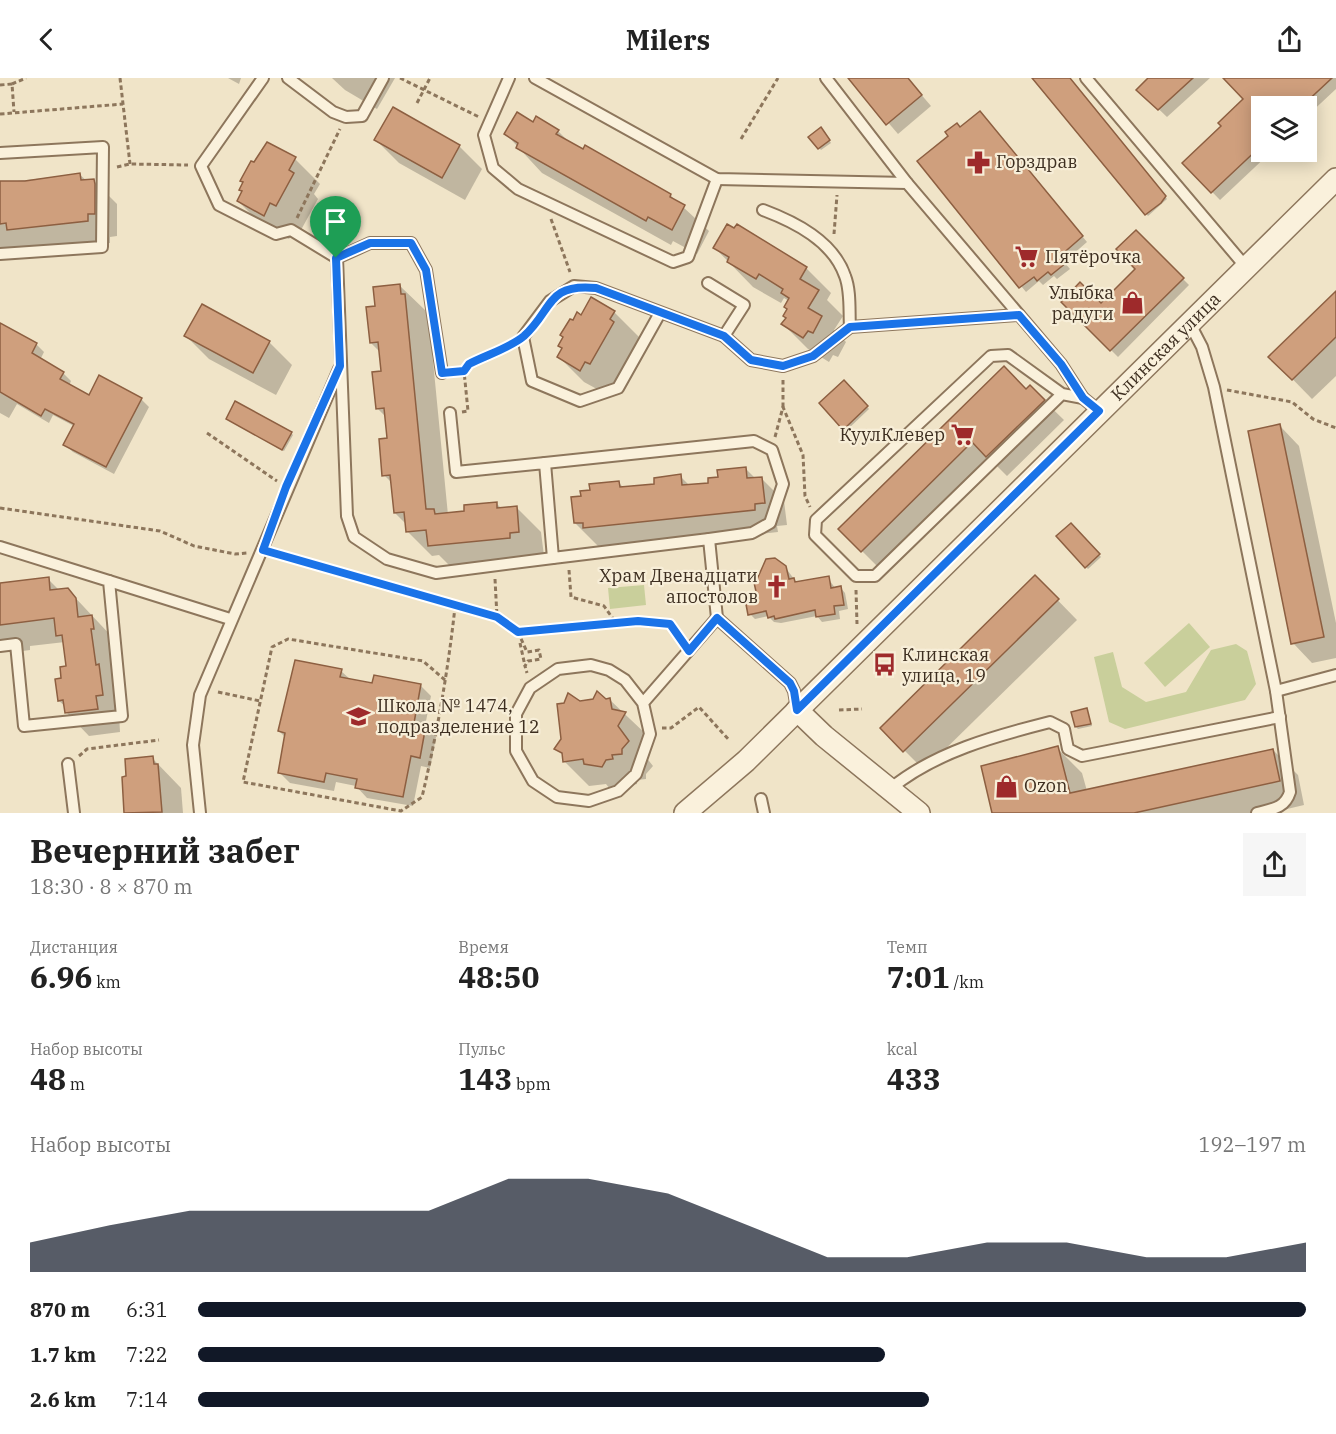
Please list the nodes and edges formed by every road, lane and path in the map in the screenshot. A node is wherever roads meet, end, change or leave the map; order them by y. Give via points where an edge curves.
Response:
1 (26, 78) edge
2 (120, 78) edge
3 (263, 78) edge
4 (288, 78) edge
5 (383, 78) edge
6 (400, 78) edge
7 (430, 78) edge
8 (509, 78) edge
9 (535, 78) edge
10 (778, 78) edge
11 (826, 78) edge
12 (1086, 78) edge
13 (12, 84) junction
14 (0, 85) edge
15 (423, 91) junction
16 (417, 103) dead end
17 (123, 104) junction
18 (14, 113) junction
19 (0, 114) edge
20 (346, 117) junction
21 (490, 122) junction
22 (741, 139) dead end
23 (0, 153) edge
24 (130, 164) junction
25 (201, 166) junction
26 (104, 170) junction
27 (717, 179) junction
28 (1336, 179) edge
29 (838, 182) junction
30 (907, 183) junction
31 (545, 202) junction
32 (763, 210) dead end
33 (291, 230) junction
34 (832, 252) junction
35 (0, 254) edge
36 (336, 258) junction
37 (566, 263) dead end
38 (1245, 266) junction
39 (708, 283) dead end
40 (660, 313) junction
41 (1019, 315) junction
42 (1189, 322) junction
43 (850, 327) junction
44 (724, 336) junction
45 (523, 337) junction
46 (340, 366) junction
47 (783, 366) junction
48 (464, 371) junction
49 (442, 373) joint
50 (1214, 387) junction
51 (466, 391) dead end
52 (1062, 394) junction
53 (1091, 404) junction
54 (783, 407) junction
55 (450, 413) dead end
56 (1336, 428) edge
57 (207, 432) dead end
58 (772, 450) junction
59 (545, 463) junction
60 (286, 487) junction
61 (0, 508) edge
62 (816, 520) junction
63 (709, 539) junction
64 (0, 547) edge
65 (263, 550) junction
66 (568, 557) junction
67 (554, 558) junction
68 (494, 566) junction
69 (856, 576) junction
70 (109, 581) junction
71 (455, 607) junction
72 (497, 617) junction
73 (717, 618) junction
74 (230, 619) junction
75 (616, 623) junction
76 (857, 624) dead end
77 (518, 632) junction
78 (520, 642) junction
79 (0, 646) edge
80 (689, 651) junction
81 (525, 666) junction
82 (1336, 675) edge
83 (445, 680) junction
84 (530, 688) junction
85 (1276, 691) junction
86 (218, 692) dead end
87 (260, 701) junction
88 (643, 703) junction
89 (862, 709) dead end
90 (797, 710) junction
91 (840, 710) dead end
92 (1280, 717) junction
93 (666, 726) dead end
94 (159, 740) dead end
95 (730, 741) dead end
96 (68, 764) joint
97 (890, 789) junction
98 (761, 799) dead end
99 (74, 813) edge
100 (201, 813) edge
101 (684, 813) edge
102 (764, 813) edge
103 (919, 813) edge
104 (1257, 813) edge

1 - 13 path
2 - 17 path
3 - 25 lane
4 - 20 lane via 333,112
5 - 20 lane via 362,116
6 - 15 path
7 - 15 path
8 - 21 lane
9 - 27 lane
10 - 22 path
11 - 30 lane
12 - 38 lane
13 - 14 path
13 - 18 path
15 - 16 path
15 - 21 path
17 - 18 path
17 - 24 path
18 - 19 path
20 - 33 path
21 - 31 lane via 484,135 493,168 518,189
23 - 26 lane via 103,147
24 - 25 path
24 - 26 path
25 - 33 lane via 219,205 276,234
26 - 35 lane via 102,247
27 - 29 lane
27 - 31 lane via 688,257 673,262
28 - 38 street, Клинская улица
29 - 30 lane
29 - 34 path
30 - 41 lane
31 - 37 path
32 - 34 lane via 794,222
33 - 36 lane
34 - 43 lane via 846,276
36 - 46 lane
36 - 49 lane via 370,243 411,243 426,270
38 - 42 street, Клинская улица
39 - 44 lane via 744,305
40 - 44 lane
40 - 45 lane via 596,288 574,286 550,301
40 - 45 lane via 618,388 580,401 532,381
41 - 43 lane
41 - 53 lane
42 - 50 lane via 1202,347
42 - 53 street, Клинская улица
43 - 47 lane via 813,356
44 - 47 lane via 751,360
45 - 48 path via 469,364
46 - 60 lane
46 - 68 lane via 347,516 354,537 387,559 436,573
47 - 54 path
48 - 49 path
48 - 51 path
50 - 56 path via 1292,402 1313,419
50 - 85 lane
52 - 53 lane
52 - 62 lane via 1008,356 991,356
52 - 69 lane via 875,576
53 - 90 street, Клинская улица
54 - 58 path
54 - 62 path via 802,454 805,496
55 - 59 lane via 456,472
57 - 60 path
58 - 59 lane via 754,441
58 - 63 lane via 783,484 770,523 752,534
59 - 67 lane
60 - 65 lane
61 - 65 path via 160,531 194,546 235,554
62 - 69 lane via 815,535
63 - 66 lane
63 - 73 lane
64 - 70 lane
65 - 71 path
65 - 74 lane
66 - 67 lane
66 - 75 path via 571,597 604,606
67 - 68 lane
68 - 72 path
69 - 76 path
70 - 74 lane
70 - 79 lane via 122,716 24,726 16,644
71 - 72 path
71 - 83 path
72 - 77 path
73 - 80 lane
73 - 90 lane via 790,683
74 - 100 lane via 200,695 193,746
75 - 77 path
75 - 80 path via 670,624
77 - 78 path
78 - 81 path
78 - 81 path via 527,652 539,650 541,659 528,661
80 - 88 lane
81 - 84 path
82 - 85 lane
83 - 87 path via 423,661 288,639 272,647
83 - 87 path via 422,797 401,811 243,782
84 - 88 lane via 558,669 591,665 625,680
84 - 88 lane via 516,714 516,751 533,781 557,797 589,801 618,791 636,774 650,734
85 - 92 lane
86 - 87 path
89 - 91 path
90 - 97 street
90 - 101 street, Клинская улица via 746,761
92 - 97 lane via 1082,756 1068,748 1064,729 1050,722 984,739 907,775
92 - 104 lane via 1290,792 1287,802 1279,808
93 - 95 path via 671,728 699,707
94 - 96 path via 87,749
96 - 99 lane
97 - 103 street
98 - 102 lane

